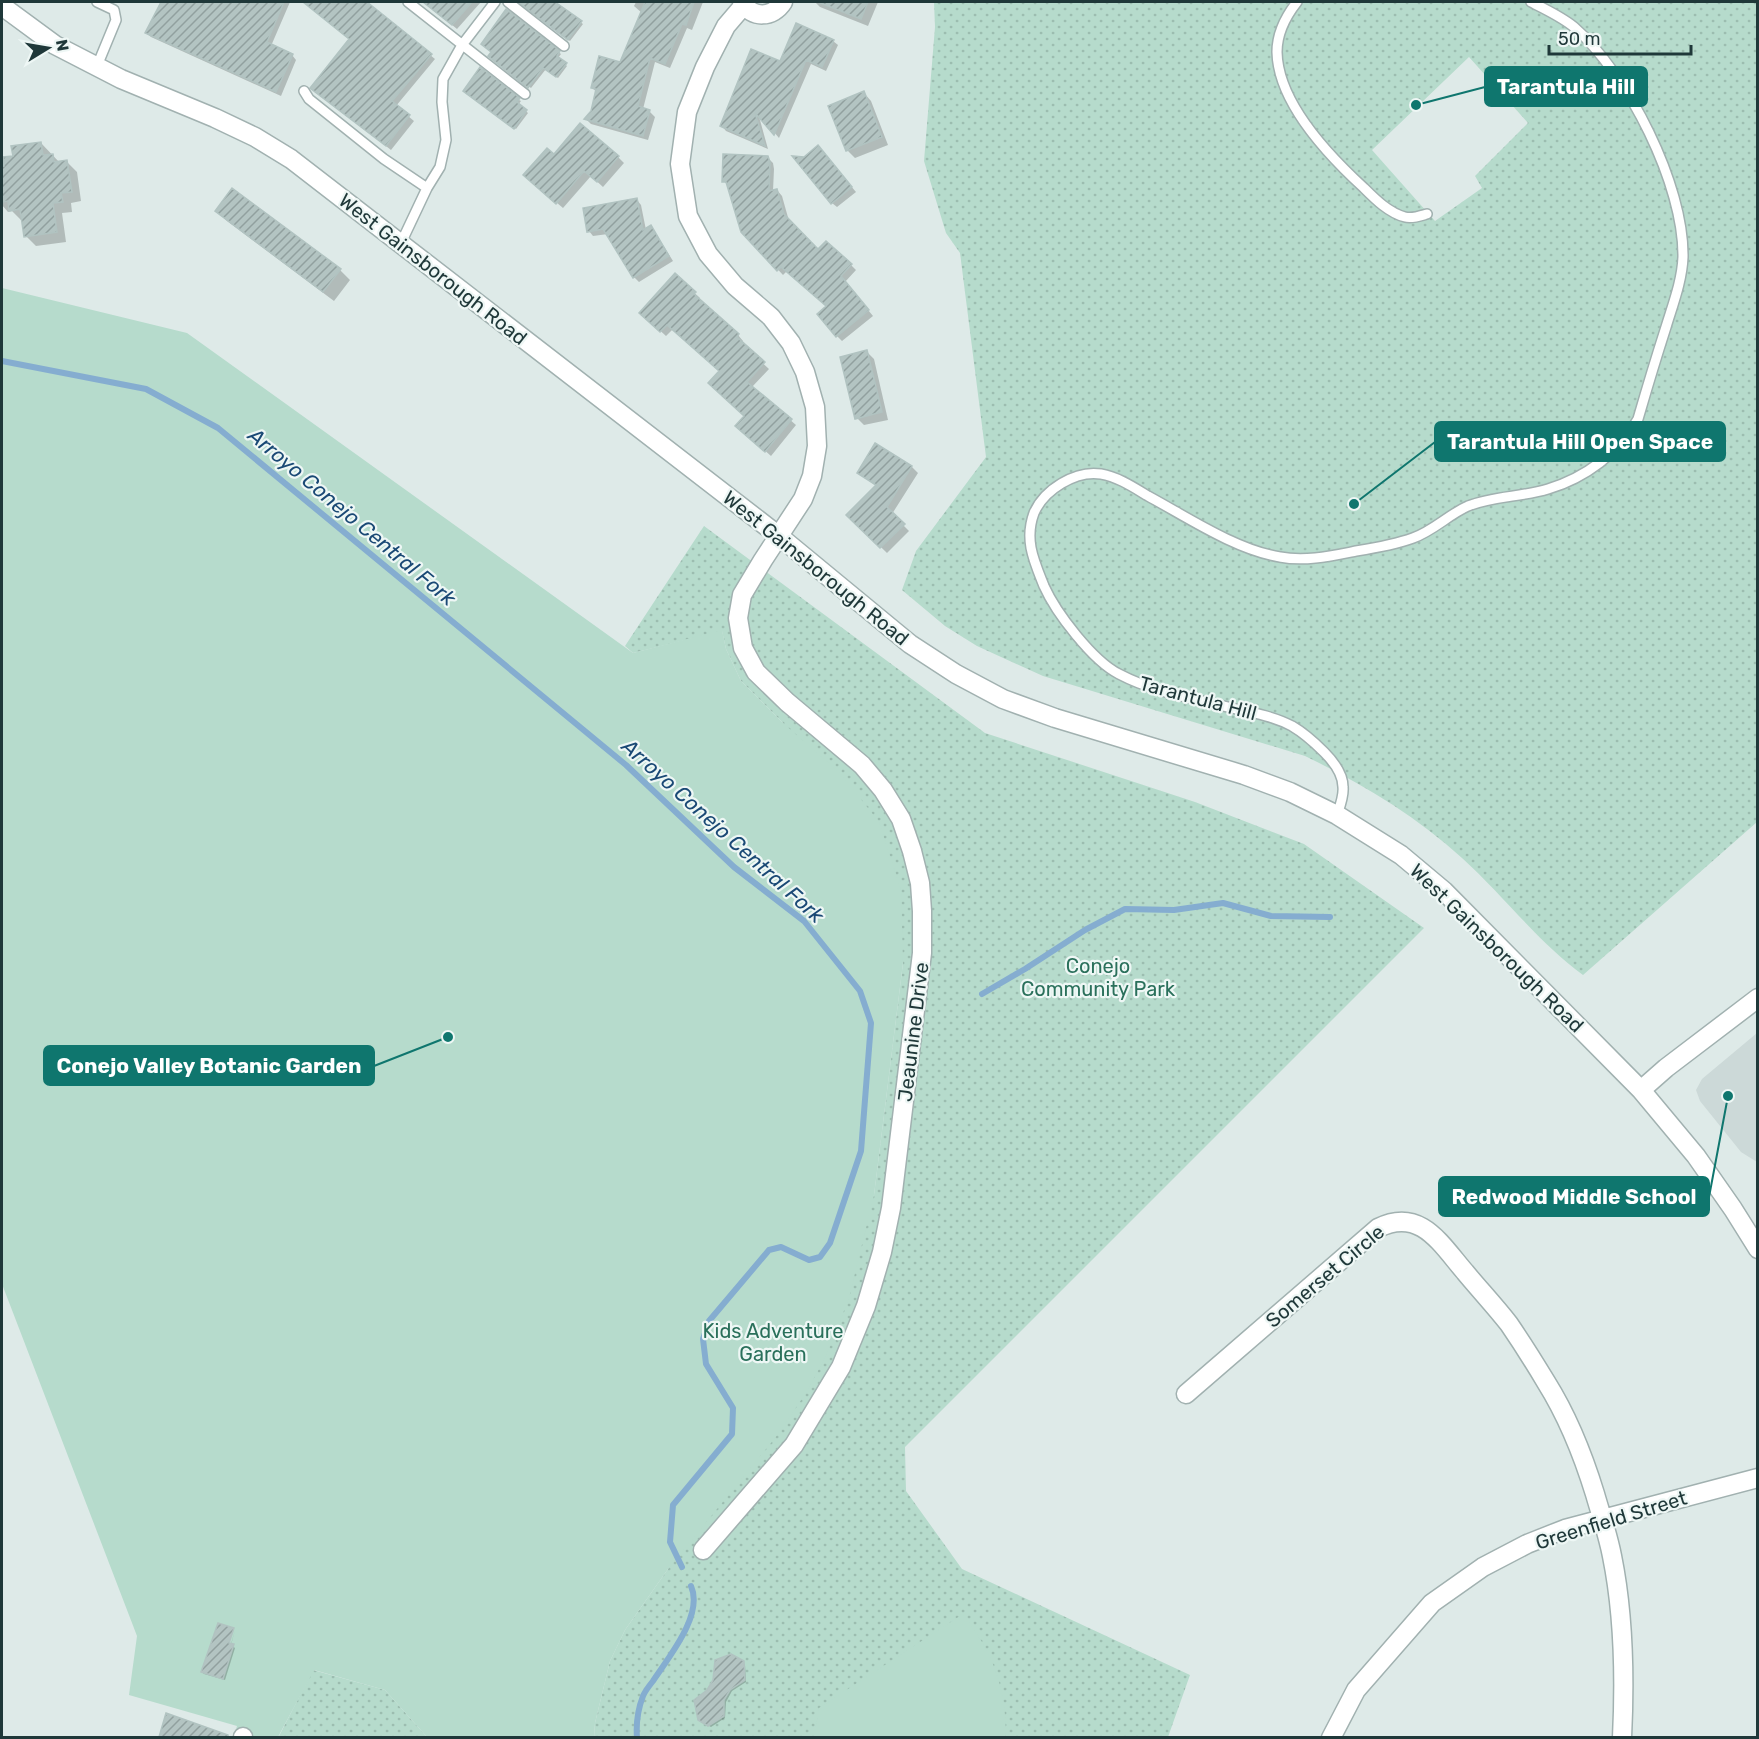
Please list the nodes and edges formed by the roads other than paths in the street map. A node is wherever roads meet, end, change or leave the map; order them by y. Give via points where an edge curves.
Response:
1 (97, 2) edge
2 (408, 2) edge
3 (495, 2) edge
4 (508, 2) edge
5 (783, 2) edge
6 (1297, 2) edge
7 (1531, 2) edge
8 (743, 3) edge
9 (2, 6) edge
10 (462, 45) junction
11 (564, 46) dead end
12 (97, 66) junction
13 (304, 91) dead end
14 (525, 93) dead end
15 (426, 188) junction
16 (1427, 214) dead end
17 (401, 243) junction
18 (779, 536) junction
19 (1337, 815) junction
20 (1758, 998) edge
21 (1641, 1090) junction
22 (1758, 1249) edge
23 (1186, 1394) dead end
24 (1758, 1478) edge
25 (1603, 1519) junction
26 (704, 1550) dead end
27 (1331, 1737) edge
28 (1622, 1737) edge

1 - 12 lane via 114,10 116,20
2 - 10 lane
3 - 10 lane
4 - 11 lane
5 - 8 street via 777,10 763,15 749,11
6 - 16 lane via 1287,14 1277,51 1281,75 1305,123 1339,165 1379,203 1408,219
7 - 19 lane, Tarantula Hill via 1572,25 1616,76 1655,146 1679,212 1683,257 1678,291 1638,419 1629,436 1577,478 1548,490 1482,501 1414,538 1322,557 1300,559 1259,552 1122,481 1100,474 1084,474 1066,481 1047,495 1035,512 1029,533 1030,548 1046,591 1086,647 1115,673 1139,683 1291,725 1312,740 1336,766 1343,784
8 - 18 street, Jeaunine Drive via 705,66 687,112 680,164 688,216 708,254 735,286 771,317 791,343 815,407 817,446 812,476
9 - 12 street, West Gainsborough Road via 55,45
10 - 14 lane
10 - 15 lane via 442,79 446,140 440,167
12 - 17 street, West Gainsborough Road via 255,137 291,159
13 - 15 lane via 384,159
15 - 17 lane
17 - 18 street, West Gainsborough Road
18 - 19 street, West Gainsborough Road via 910,644 1003,699 1244,776 1290,792
18 - 26 street, Jeaunine Drive via 742,595 738,618 743,648 756,672 862,765 884,790 901,819 920,883 922,952 891,1208 866,1306 841,1367 794,1445
19 - 21 street, West Gainsborough Road via 1401,855 1444,891
20 - 21 street
21 - 22 street, West Gainsborough Road via 1696,1156
23 - 25 street, Somerset Circle via 1378,1228 1389,1222 1414,1223 1426,1229 1450,1254 1508,1323 1547,1383 1575,1437
24 - 25 street, Greenfield Street
25 - 27 street, Greenfield Street via 1527,1545 1483,1567 1432,1603 1356,1690
25 - 28 street, Somerset Circle via 1620,1617

